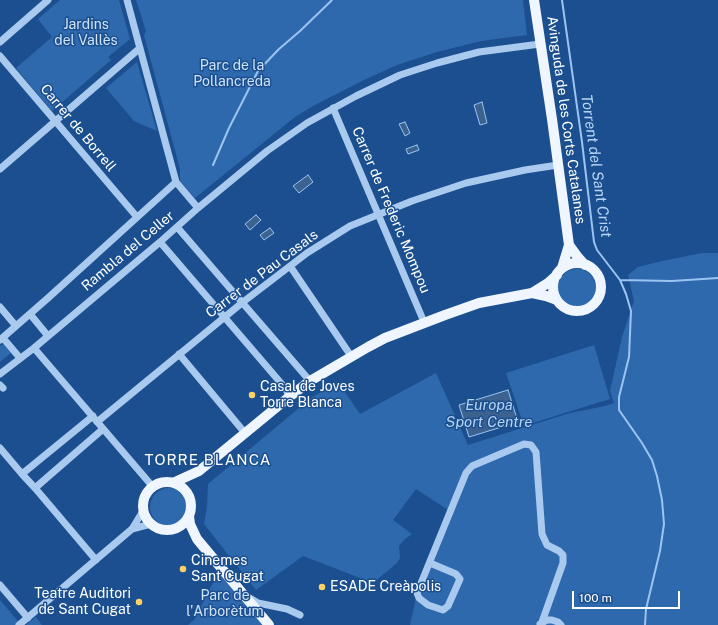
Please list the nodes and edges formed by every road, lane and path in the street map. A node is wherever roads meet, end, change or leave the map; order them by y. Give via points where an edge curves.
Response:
1 (48, 0) edge
2 (127, 0) edge
3 (534, 0) edge
4 (0, 42) edge
5 (540, 44) junction
6 (140, 48) junction
7 (0, 56) edge
8 (333, 108) junction
9 (56, 121) junction
10 (558, 165) junction
11 (0, 169) edge
12 (176, 182) junction
13 (198, 208) junction
14 (379, 215) junction
15 (136, 217) junction
16 (177, 227) junction
17 (160, 242) junction
18 (569, 245) junction
19 (585, 265) junction
20 (290, 266) junction
21 (559, 272) junction
22 (532, 293) junction
23 (557, 300) junction
24 (243, 302) junction
25 (0, 307) edge
26 (30, 314) junction
27 (224, 318) junction
28 (424, 322) junction
29 (16, 326) junction
30 (48, 336) junction
31 (2, 339) edge
32 (34, 348) junction
33 (179, 354) junction
34 (351, 356) junction
35 (20, 358) junction
36 (0, 374) edge
37 (310, 382) junction
38 (289, 397) junction
39 (95, 419) junction
40 (103, 429) junction
41 (245, 433) junction
42 (0, 448) edge
43 (199, 471) junction
44 (22, 474) junction
45 (175, 482) junction
46 (153, 487) junction
47 (35, 488) junction
48 (189, 495) junction
49 (143, 511) junction
50 (189, 516) junction
51 (151, 524) junction
52 (132, 529) junction
53 (174, 529) junction
54 (197, 539) junction
55 (96, 560) junction
56 (430, 563) junction
57 (0, 585) edge
58 (241, 591) junction
59 (300, 615) dead end
60 (28, 618) junction
61 (541, 624) edge
62 (19, 625) edge
63 (269, 625) edge
64 (561, 625) edge

1 - 4 street
2 - 6 street
3 - 5 main road, Avinguda de les Corts Catalanes
5 - 8 street, Rambla del Celler via 479,52 437,63 400,75
5 - 10 main road, Avinguda de les Corts Catalanes
6 - 9 street
6 - 12 street
7 - 9 street, Carrer de Borrell
8 - 13 street, Rambla del Celler via 268,151
8 - 14 street, Carrer de Frederic Mompou
9 - 11 street
9 - 15 street, Carrer de Borrell
10 - 14 street, Carrer de Pau Casals via 466,183
10 - 18 main road, Avinguda de les Corts Catalanes
12 - 13 street
12 - 15 street, Rambla del Celler
13 - 16 street, Rambla del Celler
14 - 20 street, Carrer de Pau Casals via 350,226 307,252
14 - 28 street, Carrer de Frederic Mompou
15 - 26 street, Rambla del Celler
16 - 17 street, Rambla del Celler
16 - 24 street
17 - 27 street
17 - 30 street, Rambla del Celler
18 - 19 main road, Avinguda de les Corts Catalanes
18 - 21 main road, Avinguda de les Corts Catalanes
19 - 21 main road via 572,264
19 - 23 main road via 594,272 600,283 595,302 585,310 572,311
20 - 24 street, Carrer de Pau Casals
20 - 34 street
21 - 22 main road
21 - 23 main road via 553,286
22 - 23 main road
22 - 28 main road via 479,304
24 - 27 street, Carrer de Pau Casals
24 - 37 street
25 - 29 street
26 - 29 street, Rambla del Celler
26 - 30 street
27 - 33 street, Carrer de Pau Casals
27 - 38 street via 286,389
28 - 34 main road
29 - 31 street, Rambla del Celler
30 - 32 street, Rambla del Celler
31 - 35 street, Rambla del Celler
32 - 35 street, Rambla del Celler
32 - 39 street
33 - 39 street, Carrer de Pau Casals
33 - 41 street
34 - 37 main road
35 - 36 street, Rambla del Celler
37 - 38 main road
38 - 41 main road
39 - 40 street
39 - 44 street, Carrer de Pau Casals
40 - 46 street
40 - 47 street
41 - 43 main road
42 - 44 street
43 - 45 main road
43 - 48 main road
44 - 47 street
45 - 46 main road via 164,482
45 - 48 main road via 182,485
46 - 49 main road via 144,500
47 - 55 street
48 - 50 main road
49 - 51 main road
49 - 52 street
50 - 53 main road via 184,524
50 - 54 main road
51 - 52 street
51 - 53 main road via 160,529
52 - 55 street
53 - 54 main road
54 - 58 main road
55 - 60 street
56 - 56 street via 417,593 428,605 443,610 448,606 460,579 456,574
56 - 61 street via 466,473 472,466 524,444 531,445 536,452 542,534 547,546 563,555 563,563
57 - 60 street
58 - 59 street via 258,603
58 - 63 main road
60 - 62 street
61 - 64 street via 552,620

